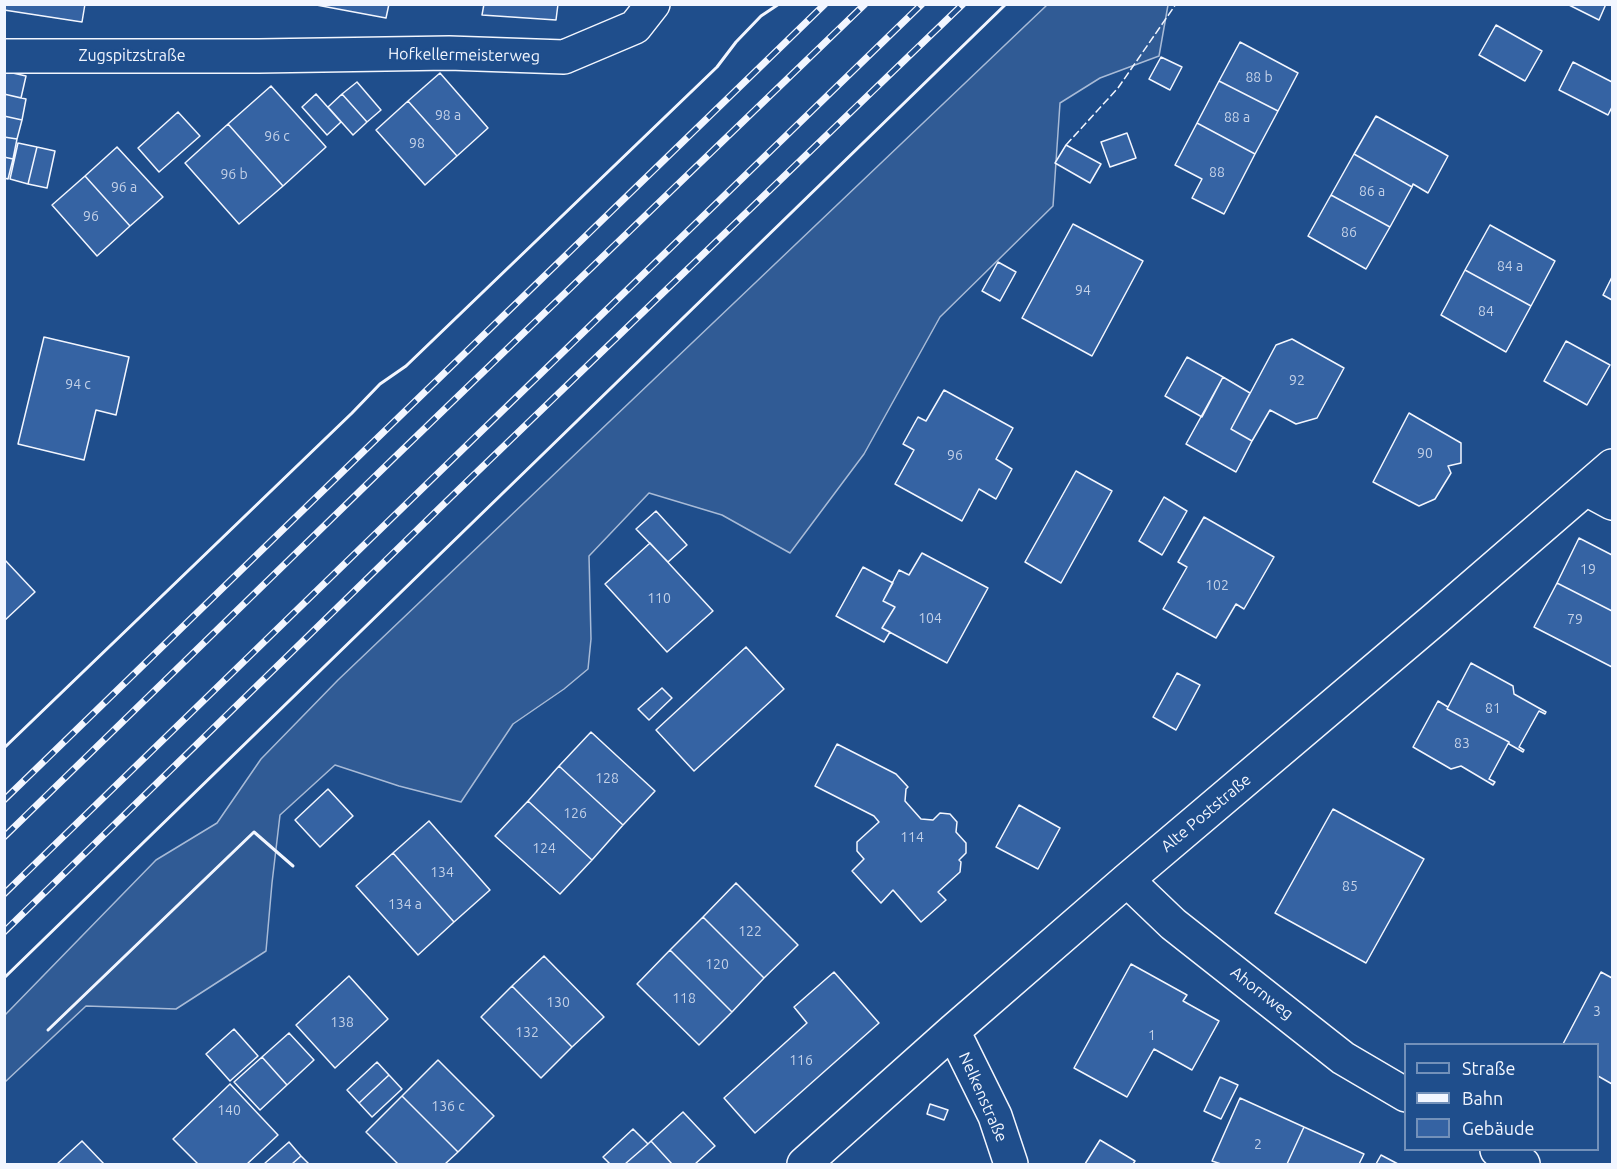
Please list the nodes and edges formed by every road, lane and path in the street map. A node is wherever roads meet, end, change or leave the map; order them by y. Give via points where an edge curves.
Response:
1 (653, 4) edge
2 (4, 56) edge
3 (258, 56) joint
4 (1612, 466) edge
5 (1599, 496) edge
6 (1127, 880) junction
7 (953, 1031) junction
8 (1404, 1094) edge
9 (1500, 1151) edge
10 (804, 1164) edge
11 (1011, 1164) edge
12 (1523, 1164) edge

1 - 3 street, Hofkellermeisterweg via 635,27 564,57 449,53
2 - 3 street, Zugspitzstraße
4 - 5 street, Alte Poststraße
5 - 6 street, Alte Poststraße via 1436,620
6 - 7 street, Alte Poststraße
6 - 8 street, Ahornweg via 1173,924 1343,1058
7 - 10 street, Alte Poststraße
7 - 11 street, Nelkenstraße via 995,1116
9 - 12 street

